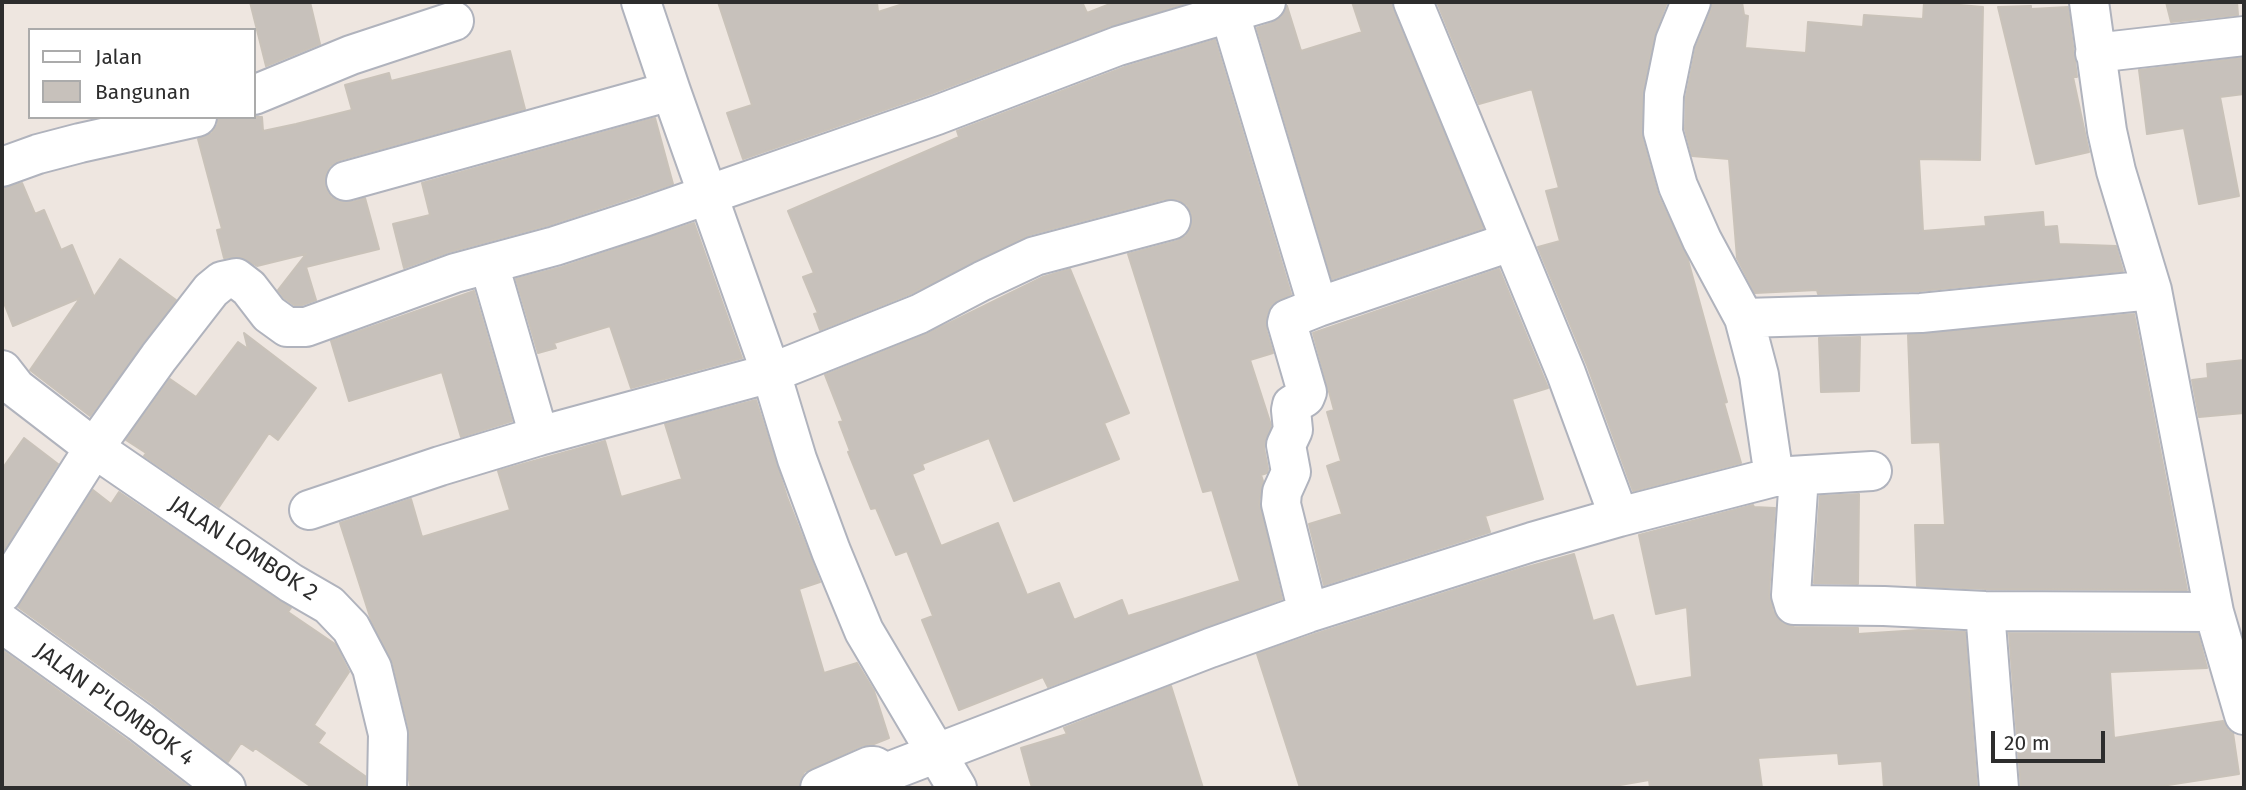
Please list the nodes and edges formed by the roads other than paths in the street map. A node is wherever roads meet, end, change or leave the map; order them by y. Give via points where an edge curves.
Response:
1 (641, 2) edge
2 (1266, 2) edge
3 (1413, 2) edge
4 (1691, 2) edge
5 (2089, 2) edge
6 (1230, 14) junction
7 (454, 21) dead end
8 (2244, 36) edge
9 (2095, 53) junction
10 (670, 91) junction
11 (256, 94) edge
12 (188, 119) edge
13 (2, 167) edge
14 (345, 181) dead end
15 (708, 194) junction
16 (1171, 220) dead end
17 (1510, 242) junction
18 (489, 264) junction
19 (2152, 290) junction
20 (1318, 307) junction
21 (1744, 318) junction
22 (2, 370) edge
23 (771, 373) junction
24 (539, 436) junction
25 (94, 448) junction
26 (1872, 471) dead end
27 (1786, 476) junction
28 (309, 510) dead end
29 (1619, 517) junction
30 (2, 593) edge
31 (1984, 611) junction
32 (2214, 612) junction
33 (1308, 613) junction
34 (2, 623) edge
35 (2243, 705) edge
36 (936, 753) junction
37 (226, 788) edge
38 (387, 788) edge
39 (820, 788) edge
40 (957, 788) edge
41 (1999, 788) edge

1 - 10 street
2 - 6 street
3 - 17 street
4 - 21 street via 1675,41 1664,95 1663,132 1678,186
5 - 9 street
6 - 15 street via 1118,46
6 - 20 street
7 - 11 street via 351,55
8 - 9 street
9 - 19 street via 2116,171
10 - 14 street
10 - 15 street
12 - 13 street via 80,143
15 - 18 street
15 - 23 street
16 - 23 street via 1035,257 919,314
17 - 20 street
17 - 29 street via 1566,373
18 - 24 street
18 - 25 street via 306,327 287,327 236,278 222,281 159,357
19 - 21 street via 1921,313
19 - 32 street
20 - 33 street via 1288,319 1307,392 1292,405 1293,430 1286,445 1291,472 1281,498
21 - 27 street
22 - 25 street, JALAN LOMBOK 2 via 16,388
23 - 24 street
23 - 36 street via 797,459 864,631
24 - 28 street
25 - 30 street
25 - 38 street, JALAN LOMBOK 2 via 329,605 351,628 372,668 388,734
26 - 27 street
27 - 29 street
27 - 31 street via 1794,605
29 - 33 street
31 - 32 street
31 - 41 street
32 - 35 street
33 - 36 street
34 - 37 street, JALAN P'LOMBOK 4
36 - 39 street via 888,772 870,766
36 - 40 street

